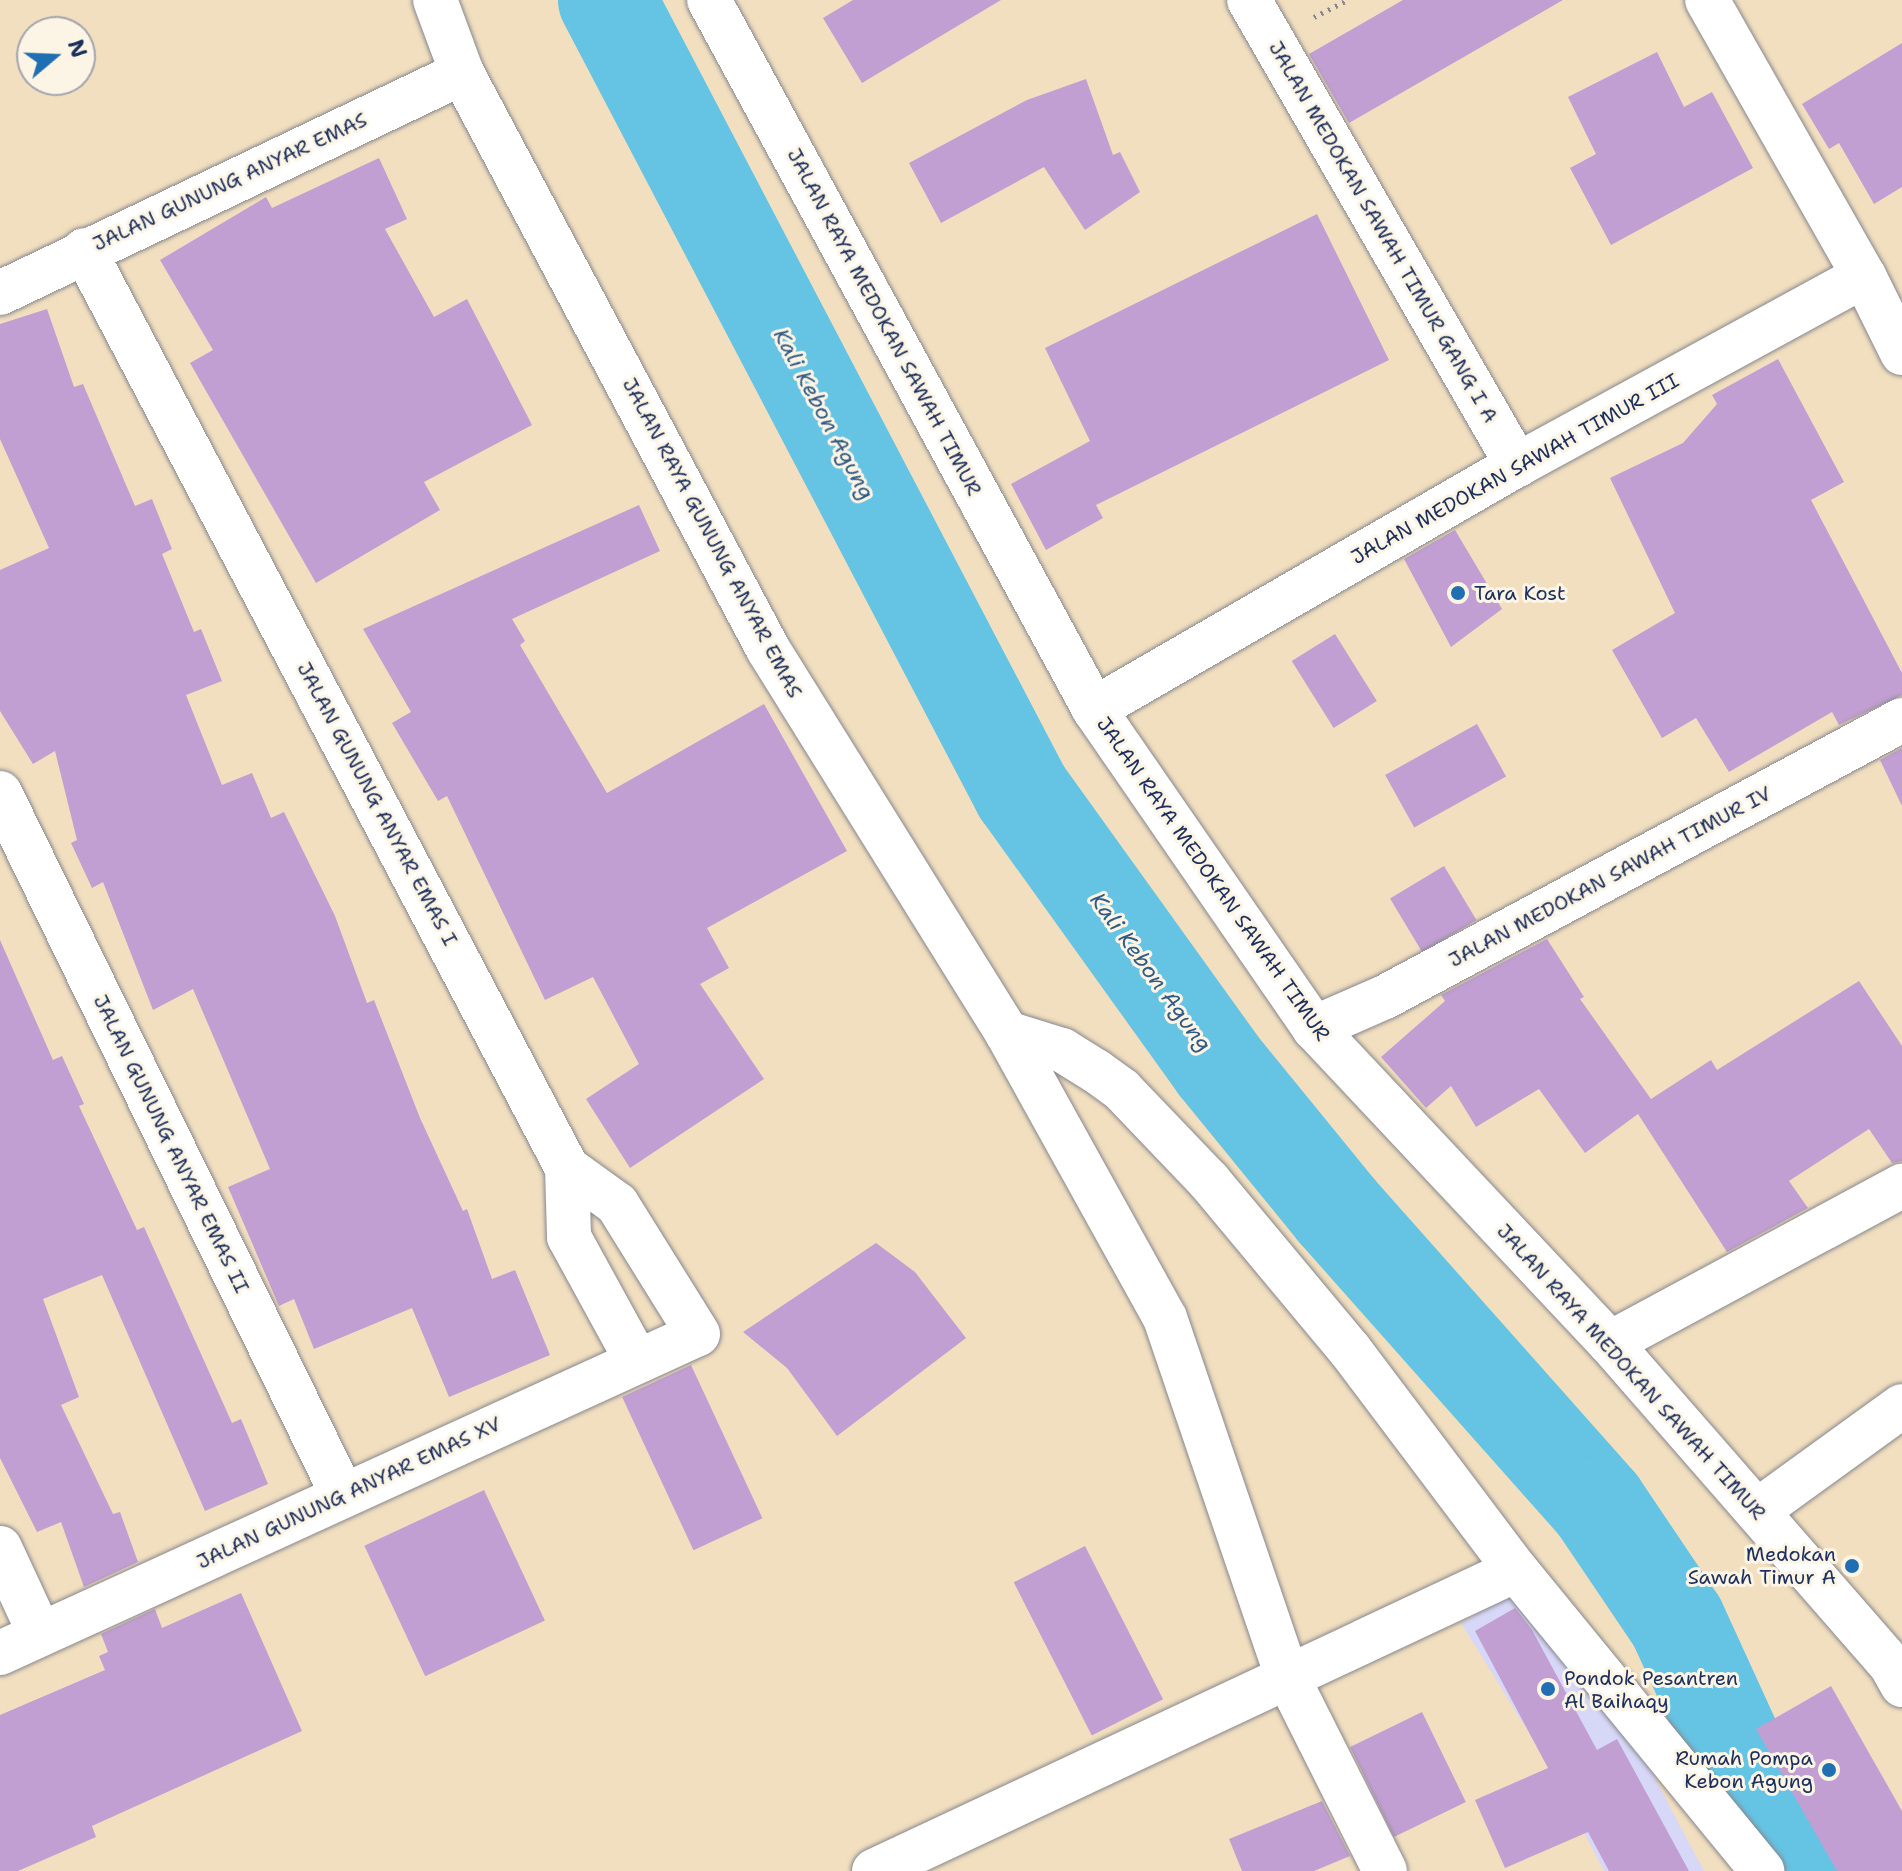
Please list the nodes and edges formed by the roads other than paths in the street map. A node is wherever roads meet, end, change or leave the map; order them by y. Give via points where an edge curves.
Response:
1 (435, 0) edge
2 (709, 0) edge
3 (1249, 0) edge
4 (1707, 0) edge
5 (462, 73) junction
6 (84, 250) junction
7 (1864, 276) junction
8 (0, 293) edge
9 (1902, 353) edge
10 (1517, 465) junction
11 (1094, 709) junction
12 (1902, 720) edge
13 (0, 793) edge
14 (1314, 1028) junction
15 (1007, 1033) junction
16 (567, 1168) junction
17 (1902, 1186) edge
18 (698, 1334) joint
19 (1610, 1343) junction
20 (637, 1361) junction
21 (1902, 1406) edge
22 (343, 1496) junction
23 (1757, 1511) junction
24 (0, 1548) edge
25 (1516, 1570) junction
26 (40, 1634) junction
27 (0, 1653) edge
28 (1898, 1670) edge
29 (1287, 1676) junction
30 (939, 1858) edge
31 (874, 1871) edge
32 (1385, 1871) edge
33 (1762, 1871) edge

1 - 5 street, JALAN RAYA GUNUNG ANYAR EMAS
2 - 11 street, JALAN RAYA MEDOKAN SAWAH TIMUR
3 - 10 street, JALAN MEDOKAN SAWAH TIMUR GANG I A
4 - 7 street
5 - 6 street, JALAN GUNUNG ANYAR EMAS
5 - 15 street, JALAN RAYA GUNUNG ANYAR EMAS via 768,649
6 - 8 street, JALAN GUNUNG ANYAR EMAS
6 - 16 street, JALAN GUNUNG ANYAR EMAS I
7 - 9 street
7 - 10 street, JALAN MEDOKAN SAWAH TIMUR III
10 - 11 street, JALAN MEDOKAN SAWAH TIMUR III
11 - 14 street, JALAN RAYA MEDOKAN SAWAH TIMUR
12 - 14 street, JALAN MEDOKAN SAWAH TIMUR IV via 1385,997
13 - 22 street, JALAN GUNUNG ANYAR EMAS II
14 - 19 street, JALAN RAYA MEDOKAN SAWAH TIMUR
15 - 25 street via 1062,1050 1096,1071 1209,1181 1350,1350
15 - 29 street, JALAN RAYA GUNUNG ANYAR EMAS via 1165,1318
16 - 18 street, JALAN GUNUNG ANYAR EMAS I via 617,1204
16 - 20 street via 569,1237
17 - 19 street
18 - 20 street, JALAN GUNUNG ANYAR EMAS XV
19 - 23 street, JALAN RAYA MEDOKAN SAWAH TIMUR
20 - 22 street, JALAN GUNUNG ANYAR EMAS XV
21 - 23 street
22 - 26 street, JALAN GUNUNG ANYAR EMAS XV
23 - 28 street, JALAN RAYA MEDOKAN SAWAH TIMUR
24 - 26 street
25 - 29 street
25 - 33 street
26 - 27 street, JALAN GUNUNG ANYAR EMAS XV
29 - 30 street
29 - 32 street, JALAN RAYA GUNUNG ANYAR EMAS
30 - 31 street

